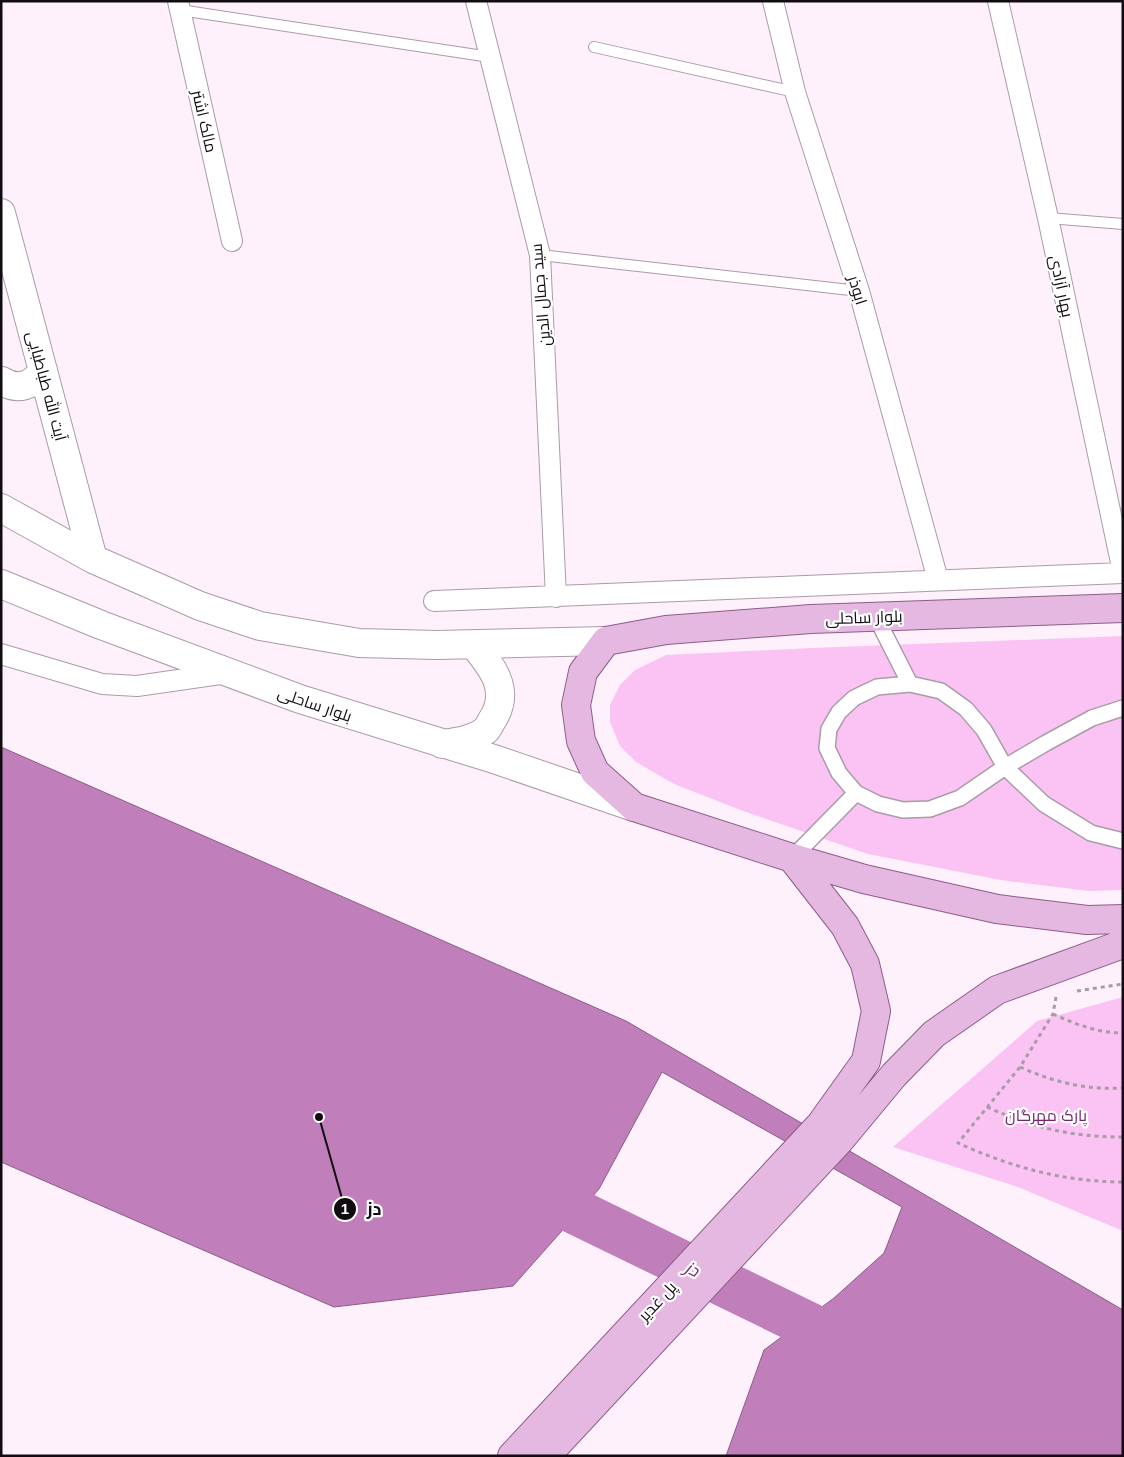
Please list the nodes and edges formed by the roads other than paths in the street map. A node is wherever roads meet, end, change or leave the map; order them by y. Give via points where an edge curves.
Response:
1 (476, 1) edge
2 (773, 1) edge
3 (998, 1) edge
4 (179, 6) edge
5 (594, 47) dead end
6 (490, 57) junction
7 (795, 92) junction
8 (1, 213) edge
9 (1048, 218) junction
10 (1123, 224) edge
11 (232, 240) dead end
12 (540, 255) junction
13 (858, 291) junction
14 (43, 370) junction
15 (2, 381) edge
16 (1, 508) edge
17 (92, 559) junction
18 (1123, 572) edge
19 (938, 580) junction
20 (1, 584) edge
21 (556, 597) junction
22 (434, 601) dead end
23 (1123, 608) edge
24 (876, 617) junction
25 (606, 641) junction
26 (474, 645) junction
27 (1, 654) edge
28 (227, 673) junction
29 (910, 684) junction
30 (1123, 708) edge
31 (442, 744) junction
32 (1006, 767) junction
33 (856, 793) junction
34 (634, 807) junction
35 (1123, 841) edge
36 (792, 858) junction
37 (1123, 919) edge
38 (1123, 944) edge
39 (831, 1132) junction
40 (512, 1456) edge
41 (546, 1456) edge

1 - 6 street, سید جمال الدین
2 - 7 street, ابوذر
3 - 9 street, بهار آزادی
4 - 6 lane
4 - 11 street, مالک اشتر
5 - 7 lane
6 - 12 street, سید جمال الدین
7 - 13 street, ابوذر
8 - 14 main road, آیت الله طباطبایی
9 - 10 lane
9 - 18 street, بهار آزادی
12 - 13 lane
12 - 21 street, سید جمال الدین
13 - 19 street, ابوذر
14 - 15 main road via 38,378 22,387
14 - 17 main road, آیت الله طباطبایی
16 - 17 main road, بلوار ساحلی
17 - 26 main road, بلوار ساحلی via 200,606 260,626 360,643
18 - 19 street
19 - 21 street
20 - 28 main road, بلوار ساحلی
21 - 22 street
23 - 24 main road, بلوار ساحلی
24 - 25 main road, بلوار ساحلی via 666,630
24 - 29 street
25 - 26 main road, بلوار ساحلی
25 - 34 main road, بلوار ساحلی via 583,672 576,705 581,741 595,772
26 - 31 main road via 490,664 500,684 499,707 487,730 466,740
27 - 28 street via 102,684 137,686
28 - 31 main road, بلوار ساحلی
29 - 32 street via 941,691 966,709 984,730
29 - 33 street via 877,687 854,698 839,712 829,729 828,748 839,773
30 - 32 street via 1092,718
31 - 34 main road, بلوار ساحلی
32 - 33 street via 960,798 930,809 903,810 878,804
32 - 35 street via 1044,804 1091,833
33 - 36 street
34 - 36 main road, بلوار ساحلی
36 - 37 main road, بلوار ساحلی via 864,879 997,909 1087,920
36 - 39 main road via 849,933 865,964 876,1011 866,1061
38 - 39 main road via 997,990 934,1034
39 - 40 main road, پل غدیر
39 - 41 main road, پل غدیر

